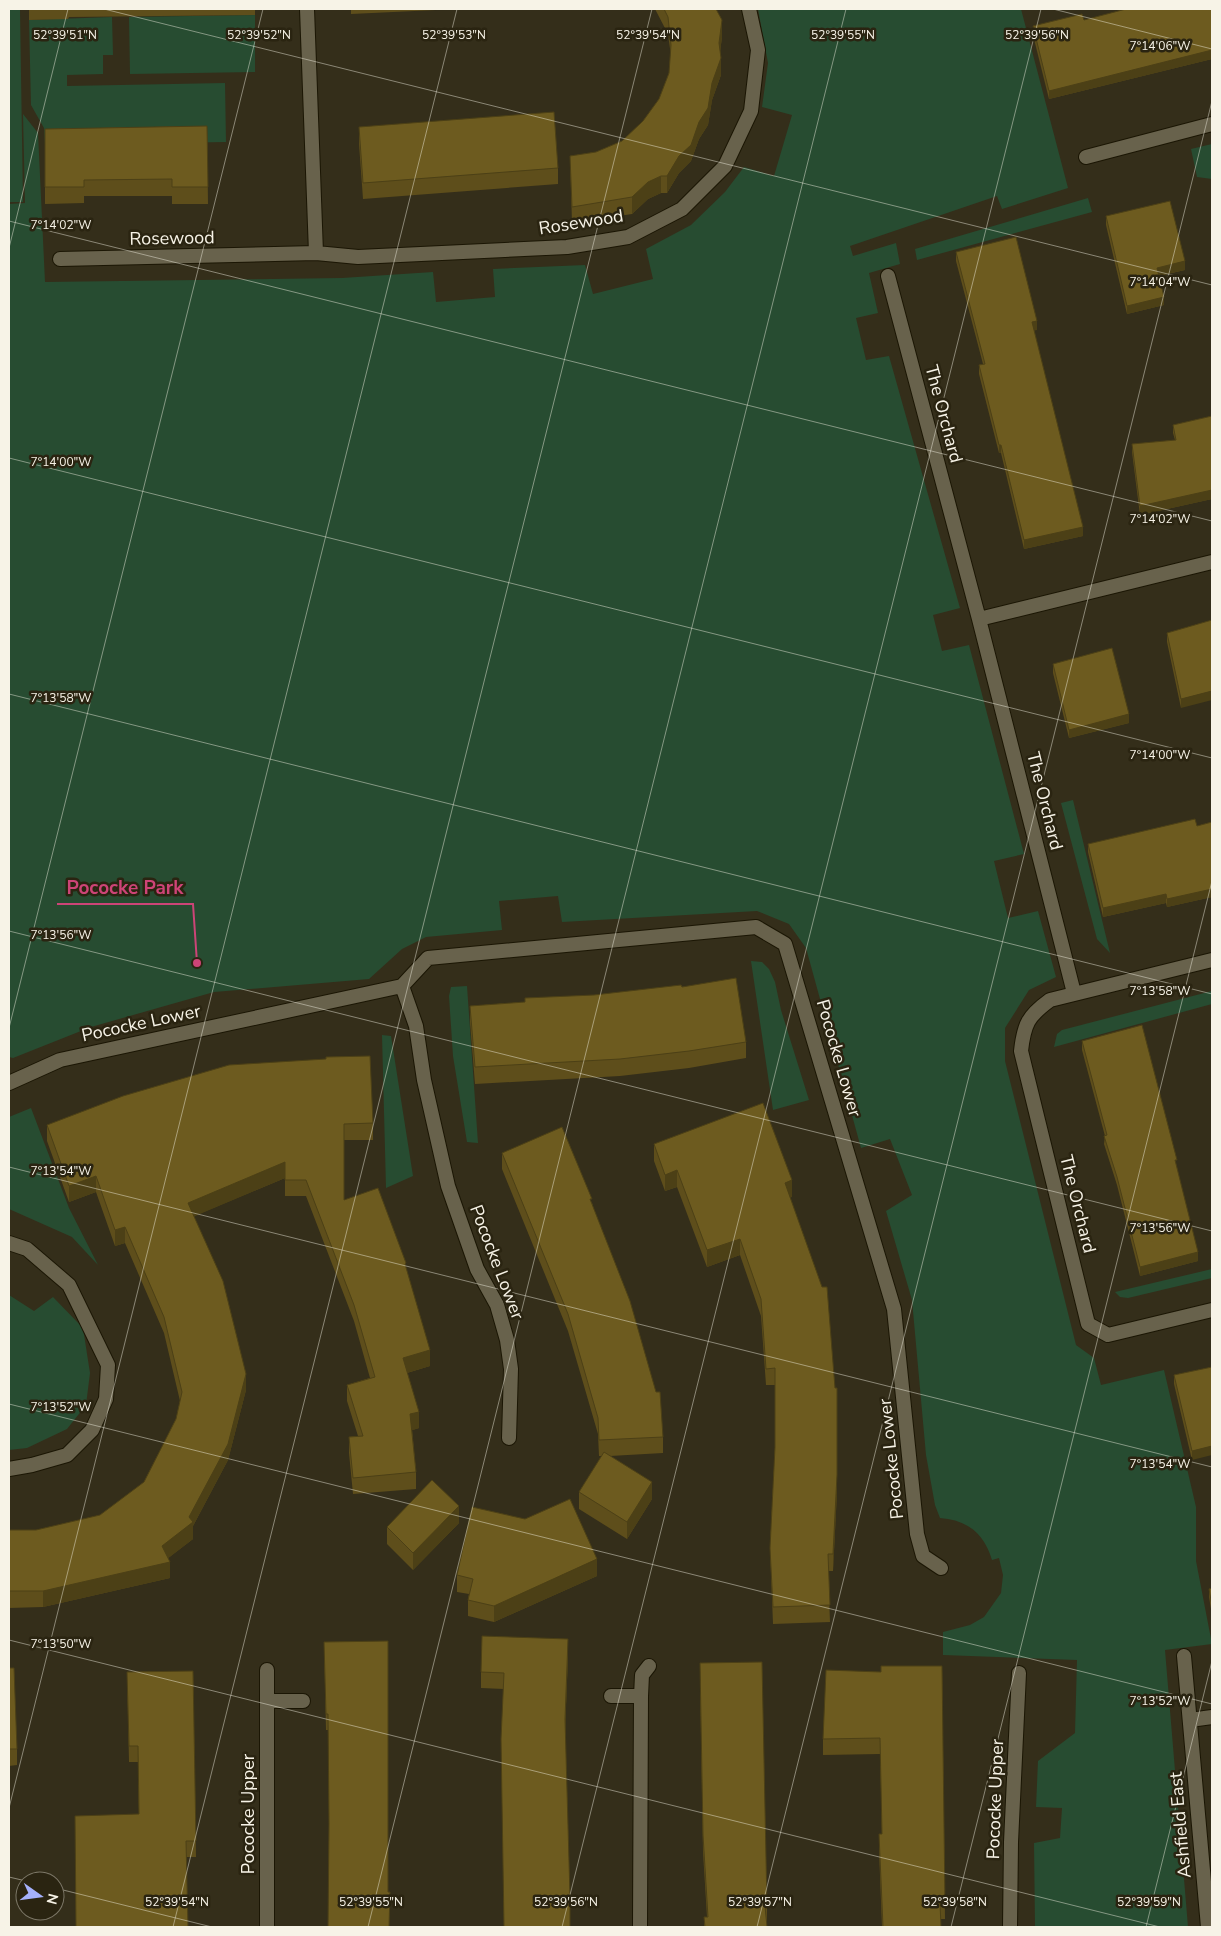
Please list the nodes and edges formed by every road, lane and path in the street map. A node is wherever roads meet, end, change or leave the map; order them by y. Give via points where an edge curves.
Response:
1 (307, 9) edge
2 (749, 9) edge
3 (1212, 124) edge
4 (1086, 157) dead end
5 (316, 253) junction
6 (60, 259) dead end
7 (888, 276) dead end
8 (1212, 562) edge
9 (979, 619) junction
10 (1212, 960) edge
11 (402, 986) junction
12 (1074, 993) junction
13 (9, 1083) edge
14 (9, 1243) edge
15 (1212, 1310) edge
16 (509, 1438) dead end
17 (9, 1469) edge
18 (941, 1568) dead end
19 (1184, 1656) dead end
20 (649, 1666) dead end
21 (267, 1670) dead end
22 (1019, 1673) dead end
23 (610, 1696) dead end
24 (641, 1696) junction
25 (267, 1701) junction
26 (303, 1701) dead end
27 (1212, 1717) edge
28 (1190, 1720) junction
29 (267, 1927) edge
30 (640, 1927) edge
31 (1010, 1927) edge
32 (1208, 1927) edge

1 - 5 street
2 - 5 street, Rosewood via 758,50 751,111 725,166 682,209 628,237 567,247 358,257
3 - 4 street
5 - 6 street, Rosewood
7 - 9 street, The Orchard
8 - 9 street
9 - 12 street, The Orchard
10 - 12 street, The Orchard
11 - 13 street, Pococke Lower via 60,1060
11 - 16 street, Pococke Lower via 416,1026 424,1080 448,1186 477,1269 497,1305 507,1340 511,1369
11 - 18 street, Pococke Lower via 428,958 756,927 785,944 894,1310 917,1534 923,1556
12 - 15 street, The Orchard via 1050,1000 1034,1012 1024,1031 1021,1051 1088,1324 1108,1335
14 - 17 street via 27,1249 69,1285 108,1365 106,1399 92,1430 67,1455
19 - 28 street, Ashfield East
20 - 24 street via 642,1675
21 - 25 street, Pococke Upper
22 - 31 street, Pococke Upper
23 - 24 street
24 - 30 street
25 - 26 street
25 - 29 street, Pococke Upper
27 - 28 street
28 - 32 street, Ashfield East

